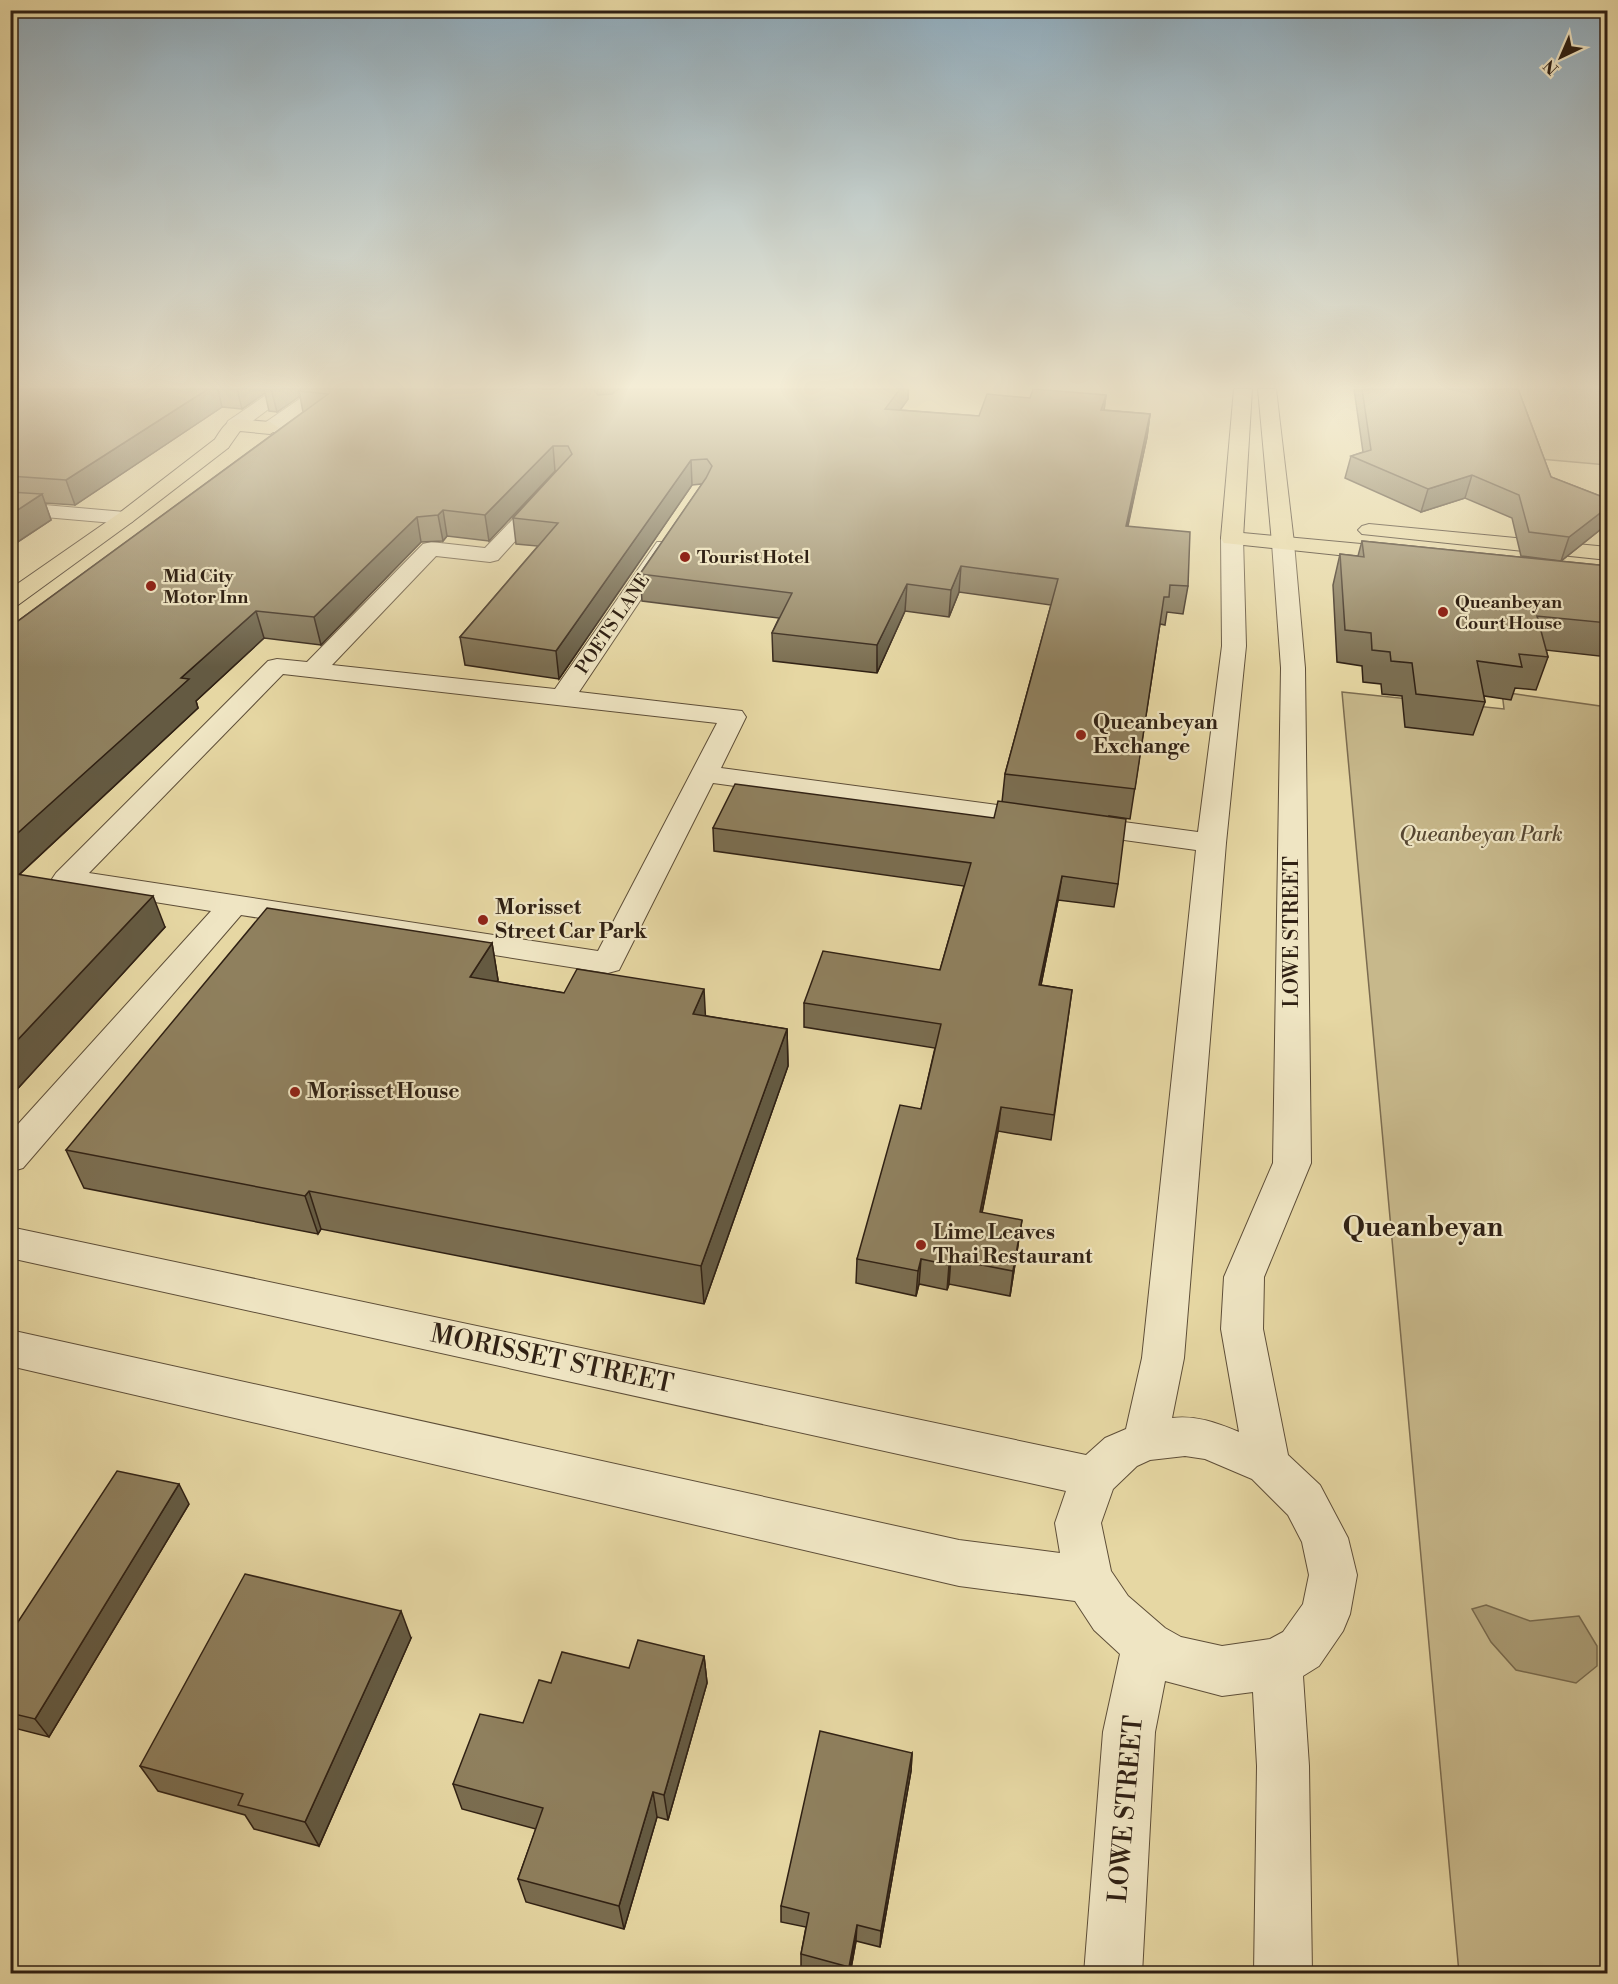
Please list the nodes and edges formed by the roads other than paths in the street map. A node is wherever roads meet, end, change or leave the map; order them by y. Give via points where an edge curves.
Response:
1 (172, 482) edge
2 (1238, 482) edge
3 (1265, 482) edge
4 (558, 483) edge
5 (10, 508) edge
6 (125, 518) junction
7 (1264, 526) junction
8 (679, 527) edge
9 (1354, 528) dead end
10 (1608, 554) edge
11 (1428, 557) edge
12 (1461, 560) edge
13 (1608, 575) edge
14 (10, 600) edge
15 (313, 670) junction
16 (562, 698) junction
17 (704, 774) junction
18 (1212, 843) junction
19 (232, 906) junction
20 (10, 1158) edge
21 (10, 1242) edge
22 (10, 1348) edge
23 (1145, 1441) junction
24 (1268, 1465) junction
25 (1094, 1477) junction
26 (1089, 1580) junction
27 (1147, 1645) junction
28 (1276, 1663) junction
29 (1113, 1974) edge
30 (1283, 1974) edge

1 - 6 main road
2 - 7 main road, LOWE STREET
3 - 7 main road, LOWE STREET
4 - 15 street via 490,555 431,549
5 - 6 street
6 - 14 main road
7 - 11 main road
7 - 18 street, LOWE STREET via 1233,646
7 - 24 street, LOWE STREET via 1293,668 1292,1163 1244,1277 1242,1329
8 - 16 street, POETS LANE
9 - 10 main road
12 - 13 main road
15 - 16 street
15 - 19 street via 277,666 67,879
16 - 17 street via 733,717
17 - 18 street
17 - 19 street via 608,963
18 - 23 street, LOWE STREET via 1163,1358
19 - 20 street
21 - 25 street, MORISSET STREET
22 - 26 street via 959,1563
23 - 24 street via 1185,1436 1209,1440
23 - 25 street via 1121,1452
24 - 28 street via 1304,1500 1325,1538 1333,1575 1326,1614 1301,1649
25 - 26 street via 1078,1523
26 - 27 street via 1110,1613
27 - 28 street via 1174,1660 1222,1671
27 - 29 street, LOWE STREET via 1129,1731
28 - 30 street via 1282,1766

